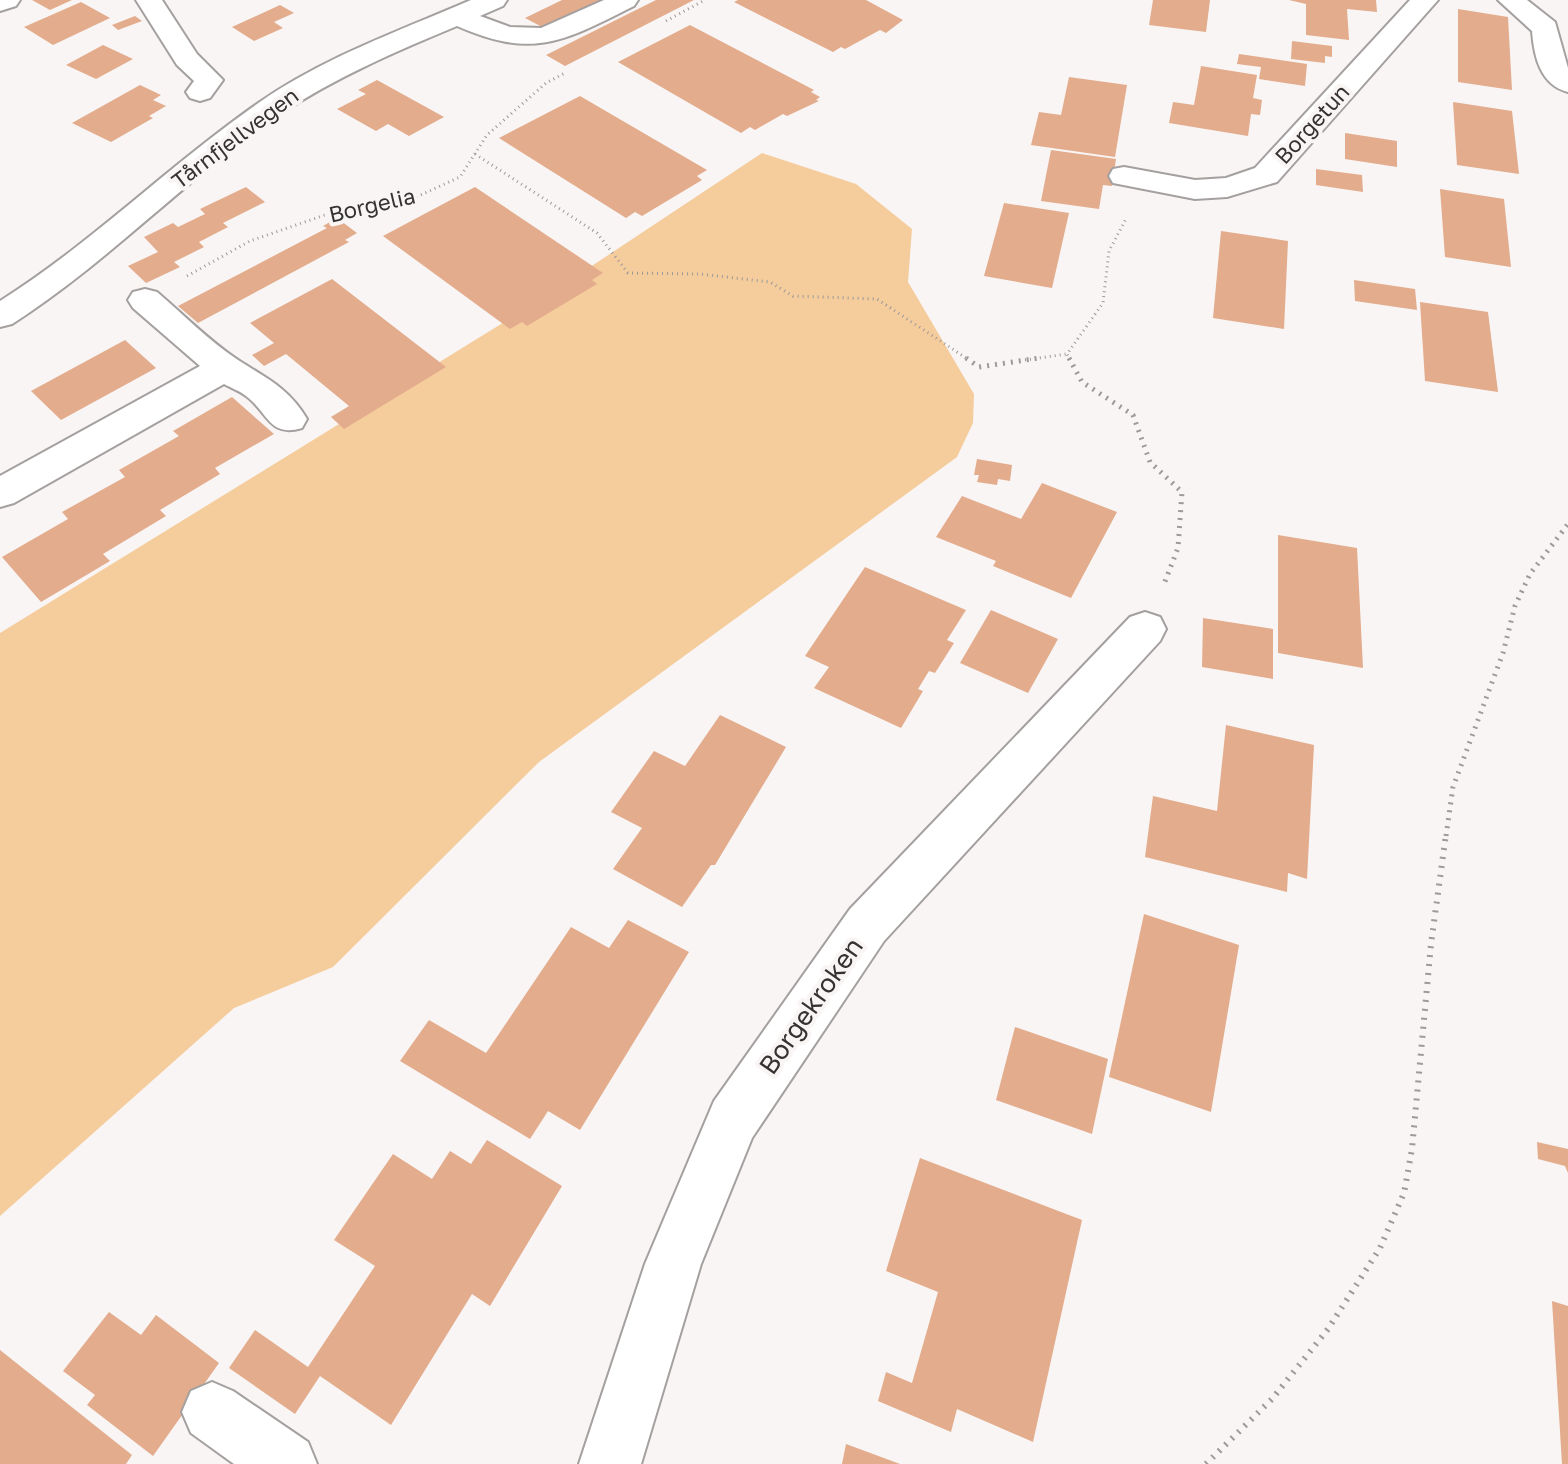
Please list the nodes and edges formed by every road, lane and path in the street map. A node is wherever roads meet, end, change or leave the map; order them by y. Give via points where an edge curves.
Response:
1 (7, 0) edge
2 (149, 0) edge
3 (494, 0) edge
4 (625, 0) edge
5 (705, 0) edge
6 (1425, 0) edge
7 (1511, 0) edge
8 (0, 3) edge
9 (457, 16) junction
10 (665, 21) dead end
11 (572, 69) dead end
12 (1568, 83) edge
13 (200, 92) dead end
14 (475, 154) junction
15 (1136, 179) joint
16 (145, 300) joint
17 (0, 316) edge
18 (1067, 354) junction
19 (224, 368) junction
20 (289, 419) dead end
21 (0, 493) edge
22 (1568, 524) edge
23 (1145, 629) joint
24 (212, 1412) dead end
25 (286, 1464) edge
26 (610, 1464) edge
27 (1206, 1464) edge

1 - 8 street
2 - 13 street via 187,59 209,80
3 - 9 street, Tårnfjellvegen
4 - 9 street via 537,39 492,33
5 - 10 path
6 - 15 street, Borgetun via 1266,175 1208,192
7 - 12 street via 1545,28 1552,69
9 - 17 street, Tårnfjellvegen via 289,95 190,168 71,269
11 - 14 path, Borgelia via 546,83 487,135
14 - 16 path, Borgelia via 460,177 414,198 348,207 250,241
14 - 18 path via 597,233 628,273 742,279 770,282 793,296 877,299 979,367
15 - 18 path via 1109,251 1103,303
16 - 19 street
18 - 23 path via 1082,382 1133,415 1150,462 1182,492 1178,548
19 - 20 street via 260,388
19 - 21 street
22 - 27 path via 1530,574 1515,606 1484,709 1453,787 1404,1193 1380,1248 1328,1329 1272,1399
23 - 26 street, Borgekroken via 867,925 733,1120 673,1264
24 - 25 street

